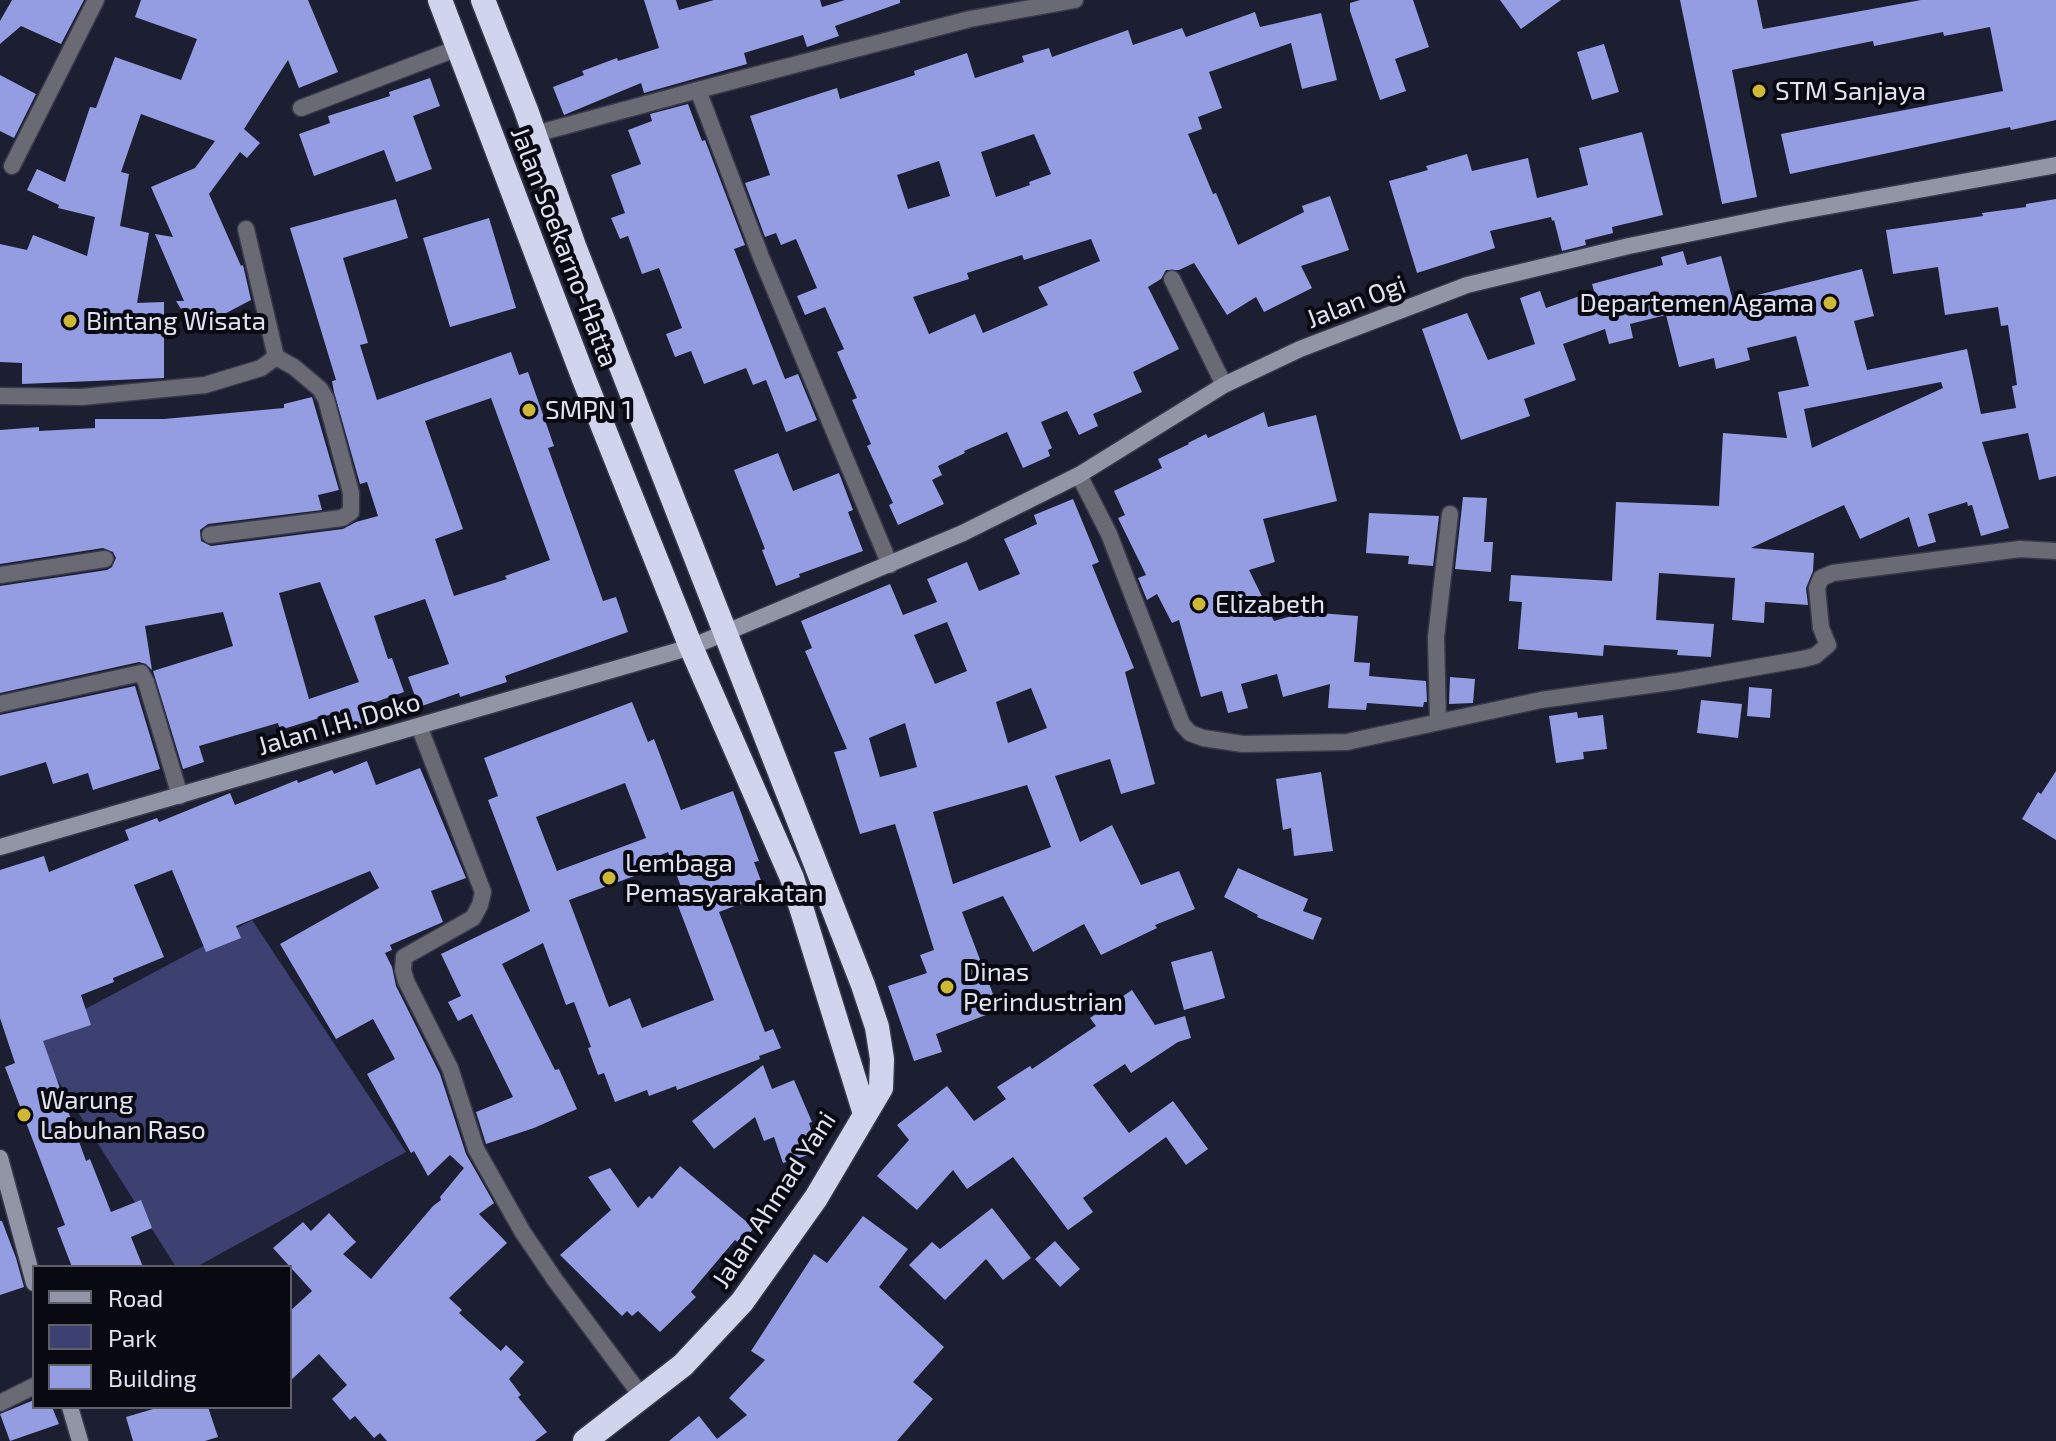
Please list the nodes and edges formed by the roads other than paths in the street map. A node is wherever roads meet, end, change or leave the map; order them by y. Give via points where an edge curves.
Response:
1 (96, 0) edge
2 (440, 0) edge
3 (483, 0) edge
4 (1075, 0) edge
5 (458, 48) junction
6 (698, 90) junction
7 (301, 108) dead end
8 (526, 110) junction
9 (488, 123) junction
10 (535, 134) junction
11 (2056, 165) edge
12 (12, 166) dead end
13 (246, 229) dead end
14 (1172, 279) dead end
15 (276, 357) junction
16 (1224, 385) junction
17 (0, 396) edge
18 (1079, 475) junction
19 (1450, 514) dead end
20 (210, 535) dead end
21 (2056, 551) edge
22 (105, 559) dead end
23 (890, 565) junction
24 (0, 575) edge
25 (726, 633) junction
26 (691, 647) junction
27 (0, 704) edge
28 (1438, 722) junction
29 (419, 726) junction
30 (180, 796) junction
31 (0, 847) edge
32 (865, 1114) junction
33 (0, 1158) edge
34 (3, 1179) edge
35 (32, 1276) edge
36 (32, 1387) edge
37 (643, 1398) junction
38 (0, 1403) edge
39 (71, 1409) edge
40 (80, 1441) edge
41 (585, 1441) edge

1 - 12 street
2 - 5 highway, Jalan Soekarno-Hatta
3 - 8 highway, Jalan Soekarno-Hatta
4 - 6 street via 970,19
5 - 7 street
5 - 9 highway, Jalan Soekarno-Hatta
6 - 10 street
6 - 23 street via 761,257
8 - 9 highway
8 - 10 highway, Jalan Soekarno-Hatta
9 - 26 highway, Jalan Soekarno-Hatta
10 - 25 highway, Jalan Soekarno-Hatta
11 - 16 street, Jalan Ogi via 1785,214 1467,285 1300,349
13 - 15 street
14 - 16 street
15 - 17 street via 261,368 205,385 82,397
15 - 20 street via 326,399 351,493 351,512 342,518
16 - 18 street, Jalan Ogi
18 - 23 street, Jalan Ogi
18 - 28 street via 1109,534 1182,724 1190,733 1243,744 1327,743
19 - 28 street via 1436,637
21 - 28 street via 2020,549 1833,573 1821,578 1817,588 1828,645 1815,656 1571,694
22 - 24 street
23 - 25 street, Jalan Ogi
25 - 26 street
25 - 32 highway, Jalan Soekarno-Hatta via 877,1027 881,1088
26 - 29 street, Jalan I.H. Doko
26 - 32 highway, Jalan Soekarno-Hatta via 792,878
27 - 30 street via 141,673
29 - 30 street, Jalan I.H. Doko
29 - 37 street via 483,892 473,918 404,957 406,981 450,1068 476,1149 522,1231
30 - 31 street, Jalan I.H. Doko
32 - 37 highway, Jalan Ahmad Yani via 816,1198 742,1302 702,1347
33 - 34 street
34 - 35 street
36 - 38 street
37 - 41 highway, Jalan Ahmad Yani
39 - 40 street

